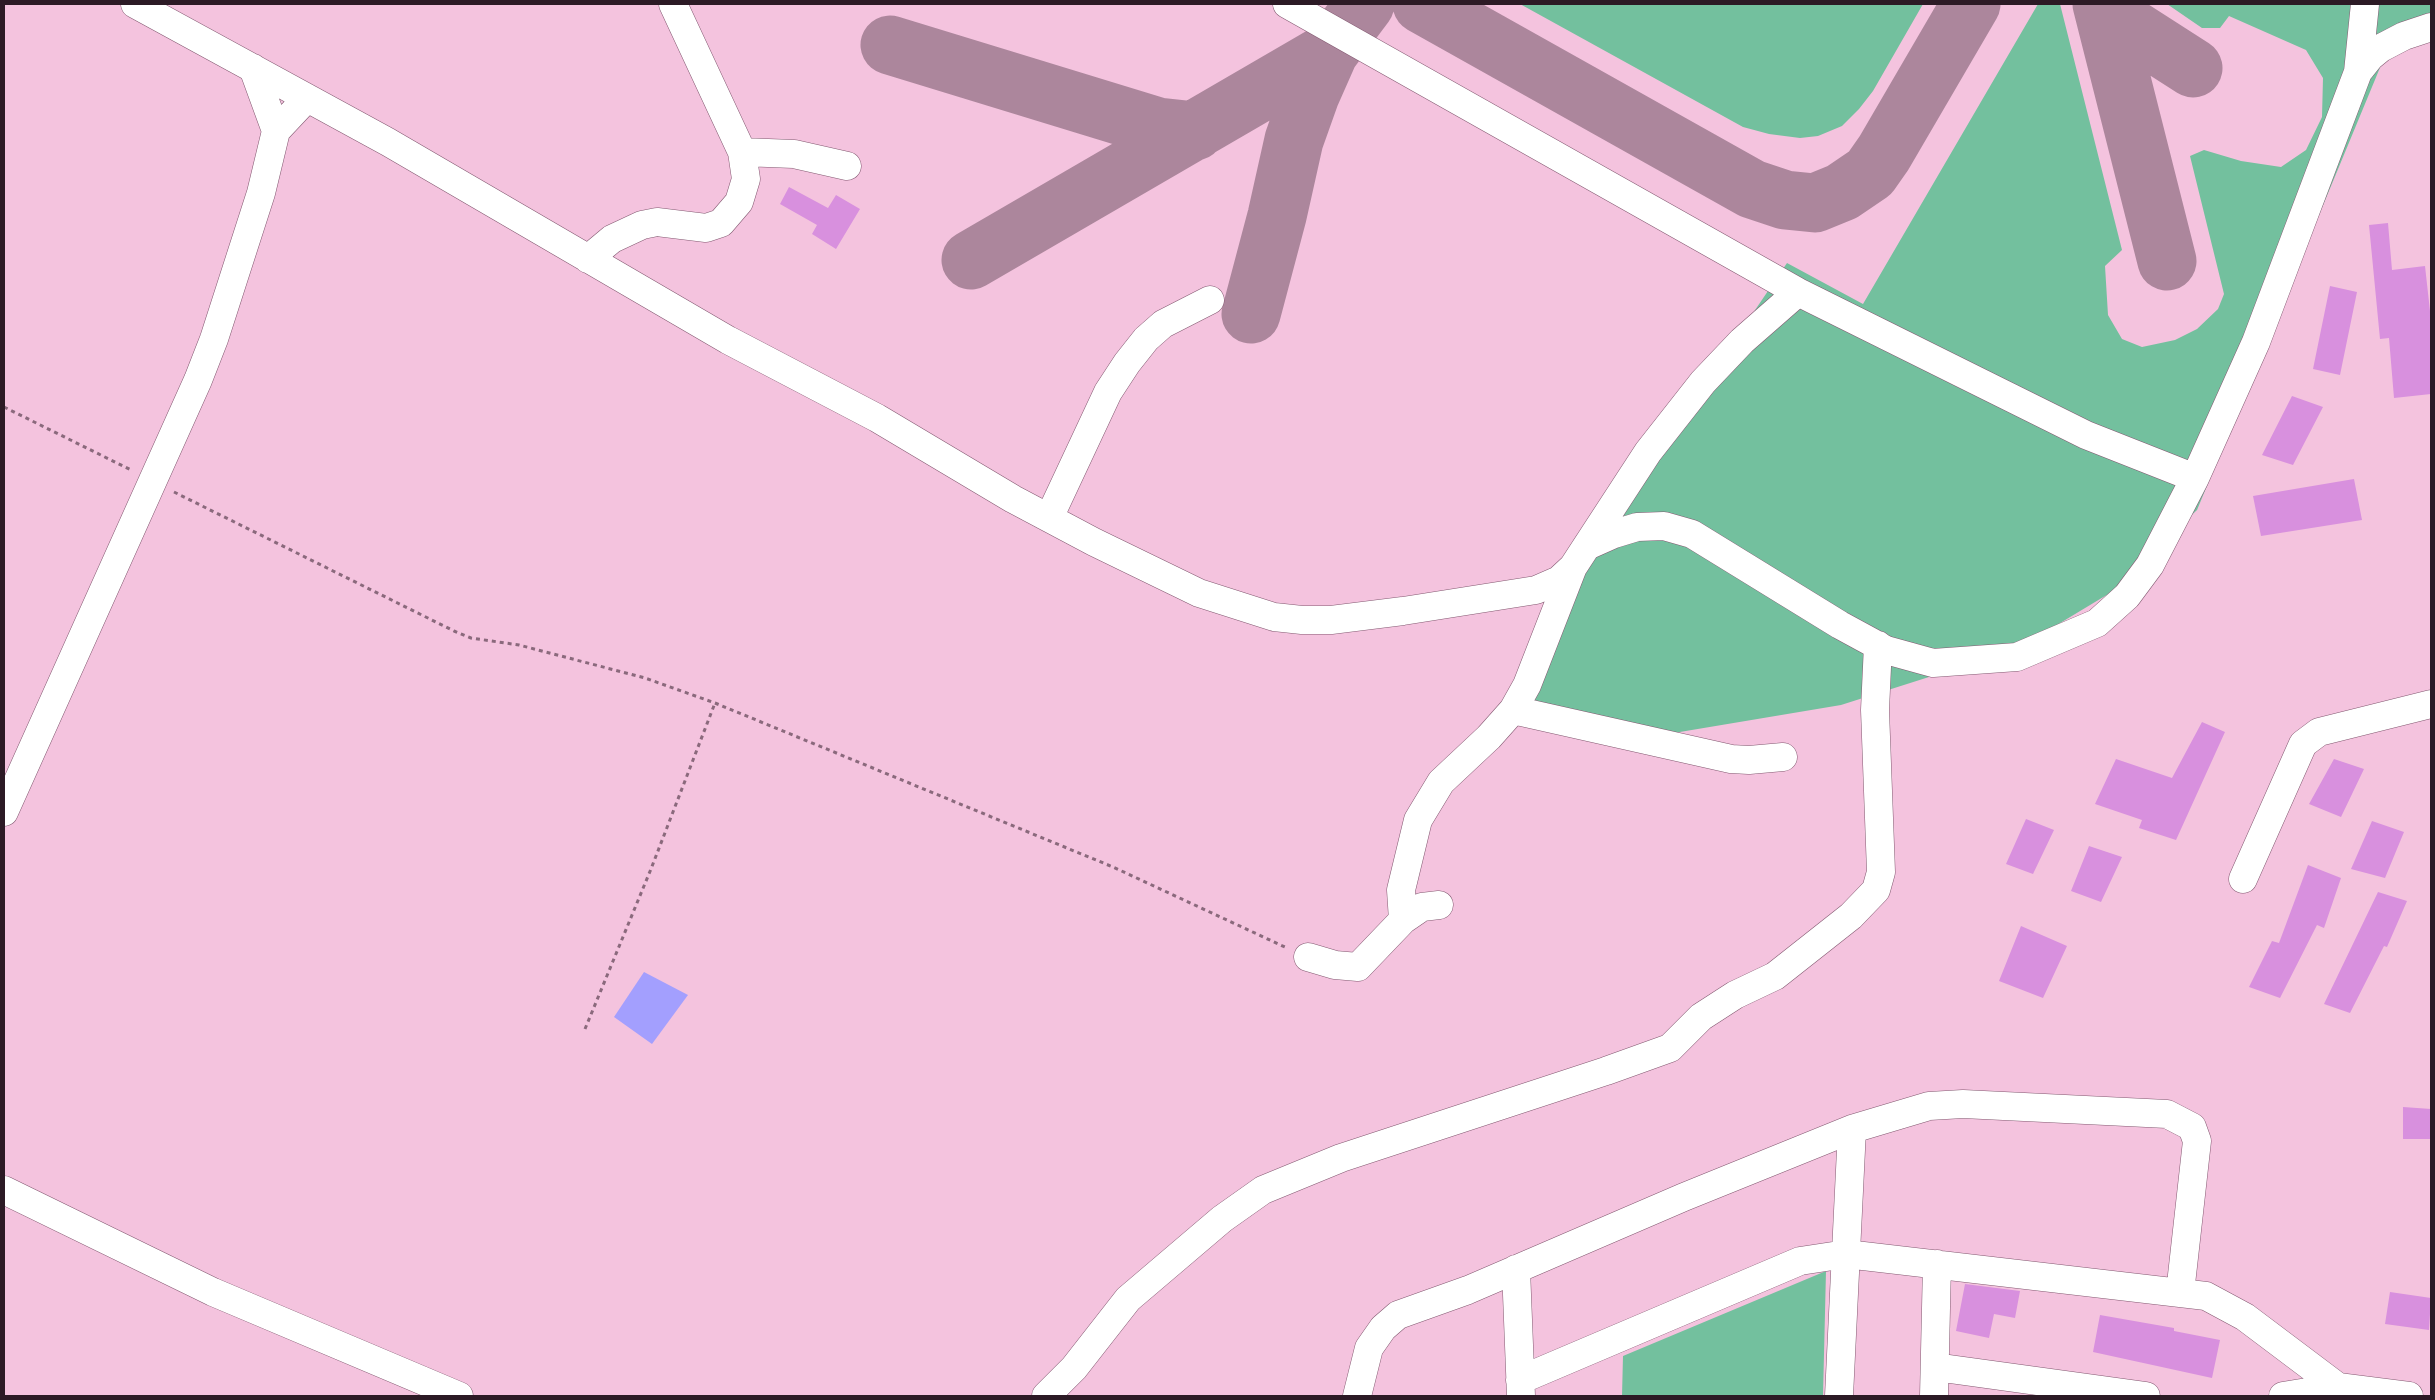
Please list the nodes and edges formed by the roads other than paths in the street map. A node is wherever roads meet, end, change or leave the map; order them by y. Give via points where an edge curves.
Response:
1 (135, 4) edge
2 (674, 4) edge
3 (1287, 4) edge
4 (2365, 4) edge
5 (2431, 27) edge
6 (253, 68) junction
7 (2358, 72) junction
8 (307, 98) junction
9 (276, 131) junction
10 (742, 152) junction
11 (847, 166) dead end
12 (588, 258) junction
13 (1798, 292) junction
14 (1210, 300) dead end
15 (2195, 478) junction
16 (1049, 518) junction
17 (1580, 556) junction
18 (1878, 645) junction
19 (2431, 704) edge
20 (1513, 710) junction
21 (1783, 757) dead end
22 (4, 812) edge
23 (2243, 880) dead end
24 (1439, 905) dead end
25 (1403, 920) junction
26 (1308, 957) road end
27 (1852, 1129) junction
28 (4, 1190) edge
29 (1846, 1254) junction
30 (1937, 1264) junction
31 (1516, 1269) junction
32 (2180, 1293) junction
33 (1935, 1367) junction
34 (1521, 1388) edge
35 (2338, 1388) junction
36 (459, 1396) edge
37 (1046, 1396) edge
38 (1358, 1396) edge
39 (1839, 1396) edge
40 (1934, 1396) edge
41 (2146, 1396) edge
42 (2284, 1396) edge
43 (2409, 1396) edge

1 - 6 street
2 - 10 street
3 - 13 street
4 - 7 street
5 - 7 street via 2381,48
6 - 8 street
6 - 9 street
7 - 15 street via 2260,333
8 - 9 street
8 - 12 street
9 - 22 street via 261,193 198,380
10 - 11 street via 794,154
10 - 12 street via 746,179 739,202 721,223 706,228 657,222 642,225 612,239
12 - 16 street via 728,340 877,418
13 - 15 street via 2086,434
13 - 17 street via 1742,341 1703,382 1648,452
14 - 16 street via 1163,324 1126,363 1108,392
15 - 18 street via 2150,565 2127,596 2097,623 2017,657 1933,663
16 - 17 street via 1199,593 1274,617 1302,620 1331,620 1403,611 1536,590 1559,580
17 - 18 street via 1614,534 1637,528 1664,526 1692,534
17 - 20 street via 1528,685
18 - 37 street via 1875,710 1881,872 1876,890 1851,916 1775,976 1735,995 1700,1017 1670,1048 1341,1158 1263,1190 1222,1219 1128,1300 1074,1368
19 - 23 street via 2319,732 2303,744
20 - 21 street via 1732,759
20 - 25 street via 1440,782 1418,820 1401,890
24 - 25 street via 1422,907
25 - 26 street via 1358,967 1335,965
27 - 29 street
27 - 31 street
27 - 32 street via 1929,1106 1963,1104 2167,1114 2192,1127 2197,1141
28 - 36 street via 213,1292
29 - 30 street
29 - 34 street via 1800,1261
29 - 39 street
30 - 32 street
30 - 33 street
31 - 34 street
31 - 38 street via 1398,1315 1383,1328 1369,1348
32 - 35 street via 2206,1296 2245,1317
33 - 40 street
33 - 41 street
35 - 42 street
35 - 43 street

